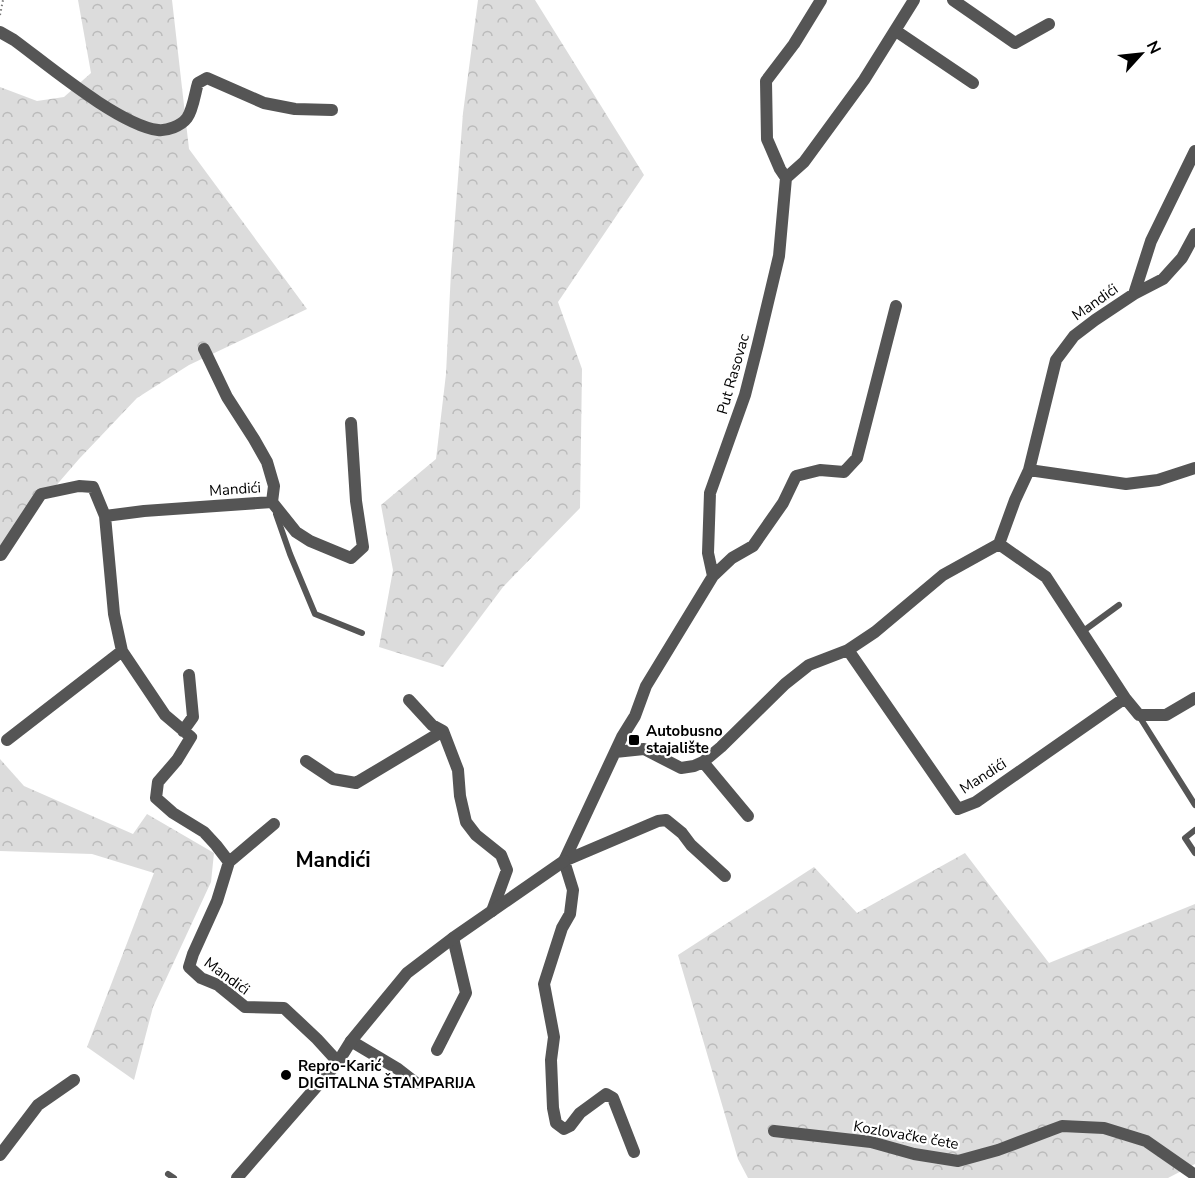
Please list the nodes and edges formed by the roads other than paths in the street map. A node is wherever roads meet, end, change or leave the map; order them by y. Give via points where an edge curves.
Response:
1 (821, 0) edge
2 (914, 0) edge
3 (953, 0) edge
4 (1048, 24) dead end
5 (896, 31) junction
6 (0, 32) edge
7 (973, 83) dead end
8 (332, 110) dead end
9 (1195, 151) edge
10 (786, 177) junction
11 (1195, 234) edge
12 (1195, 256) edge
13 (1182, 258) junction
14 (1134, 294) junction
15 (896, 306) dead end
16 (204, 349) dead end
17 (351, 423) dead end
18 (1195, 468) edge
19 (1029, 470) junction
20 (272, 502) junction
21 (105, 516) junction
22 (999, 544) junction
23 (1, 555) edge
24 (713, 576) junction
25 (1119, 605) dead end
26 (1082, 632) junction
27 (362, 633) dead end
28 (848, 650) junction
29 (122, 651) junction
30 (189, 675) dead end
31 (1125, 698) junction
32 (1195, 698) edge
33 (409, 700) dead end
34 (1139, 715) junction
35 (183, 731) junction
36 (443, 731) junction
37 (7, 740) dead end
38 (615, 752) junction
39 (306, 761) dead end
40 (704, 762) junction
41 (1195, 805) edge
42 (748, 816) dead end
43 (274, 824) dead end
44 (1195, 830) edge
45 (1195, 853) edge
46 (564, 861) junction
47 (229, 862) junction
48 (725, 876) dead end
49 (492, 911) junction
50 (453, 938) junction
51 (351, 1041) junction
52 (437, 1050) dead end
53 (338, 1062) junction
54 (74, 1080) dead end
55 (416, 1083) dead end
56 (774, 1131) dead end
57 (634, 1152) dead end
58 (0, 1155) edge
59 (1195, 1175) edge
60 (237, 1178) edge

1 - 10 street via 765,81 768,139
2 - 5 street
3 - 4 street via 1015,43
5 - 7 street
5 - 10 street via 804,162
6 - 8 street via 96,100 135,124 159,130 175,128 187,118 198,83 207,78 264,104
9 - 14 street, Mandići via 1151,242
10 - 24 street, Put Rasovac via 779,256 758,344 745,395 710,493 708,553
11 - 13 street, Mandići
12 - 13 street
13 - 14 street, Mandići via 1163,279
14 - 19 street, Mandići via 1074,336 1056,360
15 - 24 street via 856,458 844,472 819,470 796,476 783,503 753,546
16 - 20 street via 227,397 267,462 274,486
17 - 20 street, Mandići via 363,547 351,558 310,541 296,532
18 - 19 street via 1158,480 1126,483
19 - 22 street, Mandići
20 - 21 street, Mandići
20 - 27 lane via 315,614
21 - 23 street via 93,487 41,494
21 - 29 street via 114,614
22 - 26 street via 1046,577
22 - 28 street via 943,575
24 - 38 street via 646,686
25 - 26 lane
26 - 31 street
28 - 31 street, Mandići via 958,809 976,802
28 - 40 street via 809,665
29 - 35 street via 165,715
29 - 37 street
30 - 35 street via 193,717
31 - 34 street
32 - 34 street via 1166,715
33 - 36 street
34 - 41 lane
35 - 47 street via 191,737 158,782 156,798 204,832
36 - 39 street via 356,783 333,779
36 - 49 street via 458,770 466,822 501,855 507,870
38 - 40 street via 644,749 681,768
38 - 46 street
40 - 42 street
43 - 47 street
44 - 45 lane via 1185,838
46 - 48 street via 666,820
46 - 49 street
46 - 57 street via 573,890 570,914 544,984 554,1037 551,1090 556,1123 564,1129 570,1126 580,1113 606,1094 613,1098
47 - 53 street, Mandići via 189,967 245,1007 284,1008
49 - 50 street
50 - 51 street via 407,973
50 - 52 street via 466,993
51 - 53 street
51 - 55 street
53 - 60 street
54 - 58 street via 38,1105
56 - 59 street, Kozlovačke čete via 871,1142 958,1161 1062,1126 1104,1128 1146,1141

